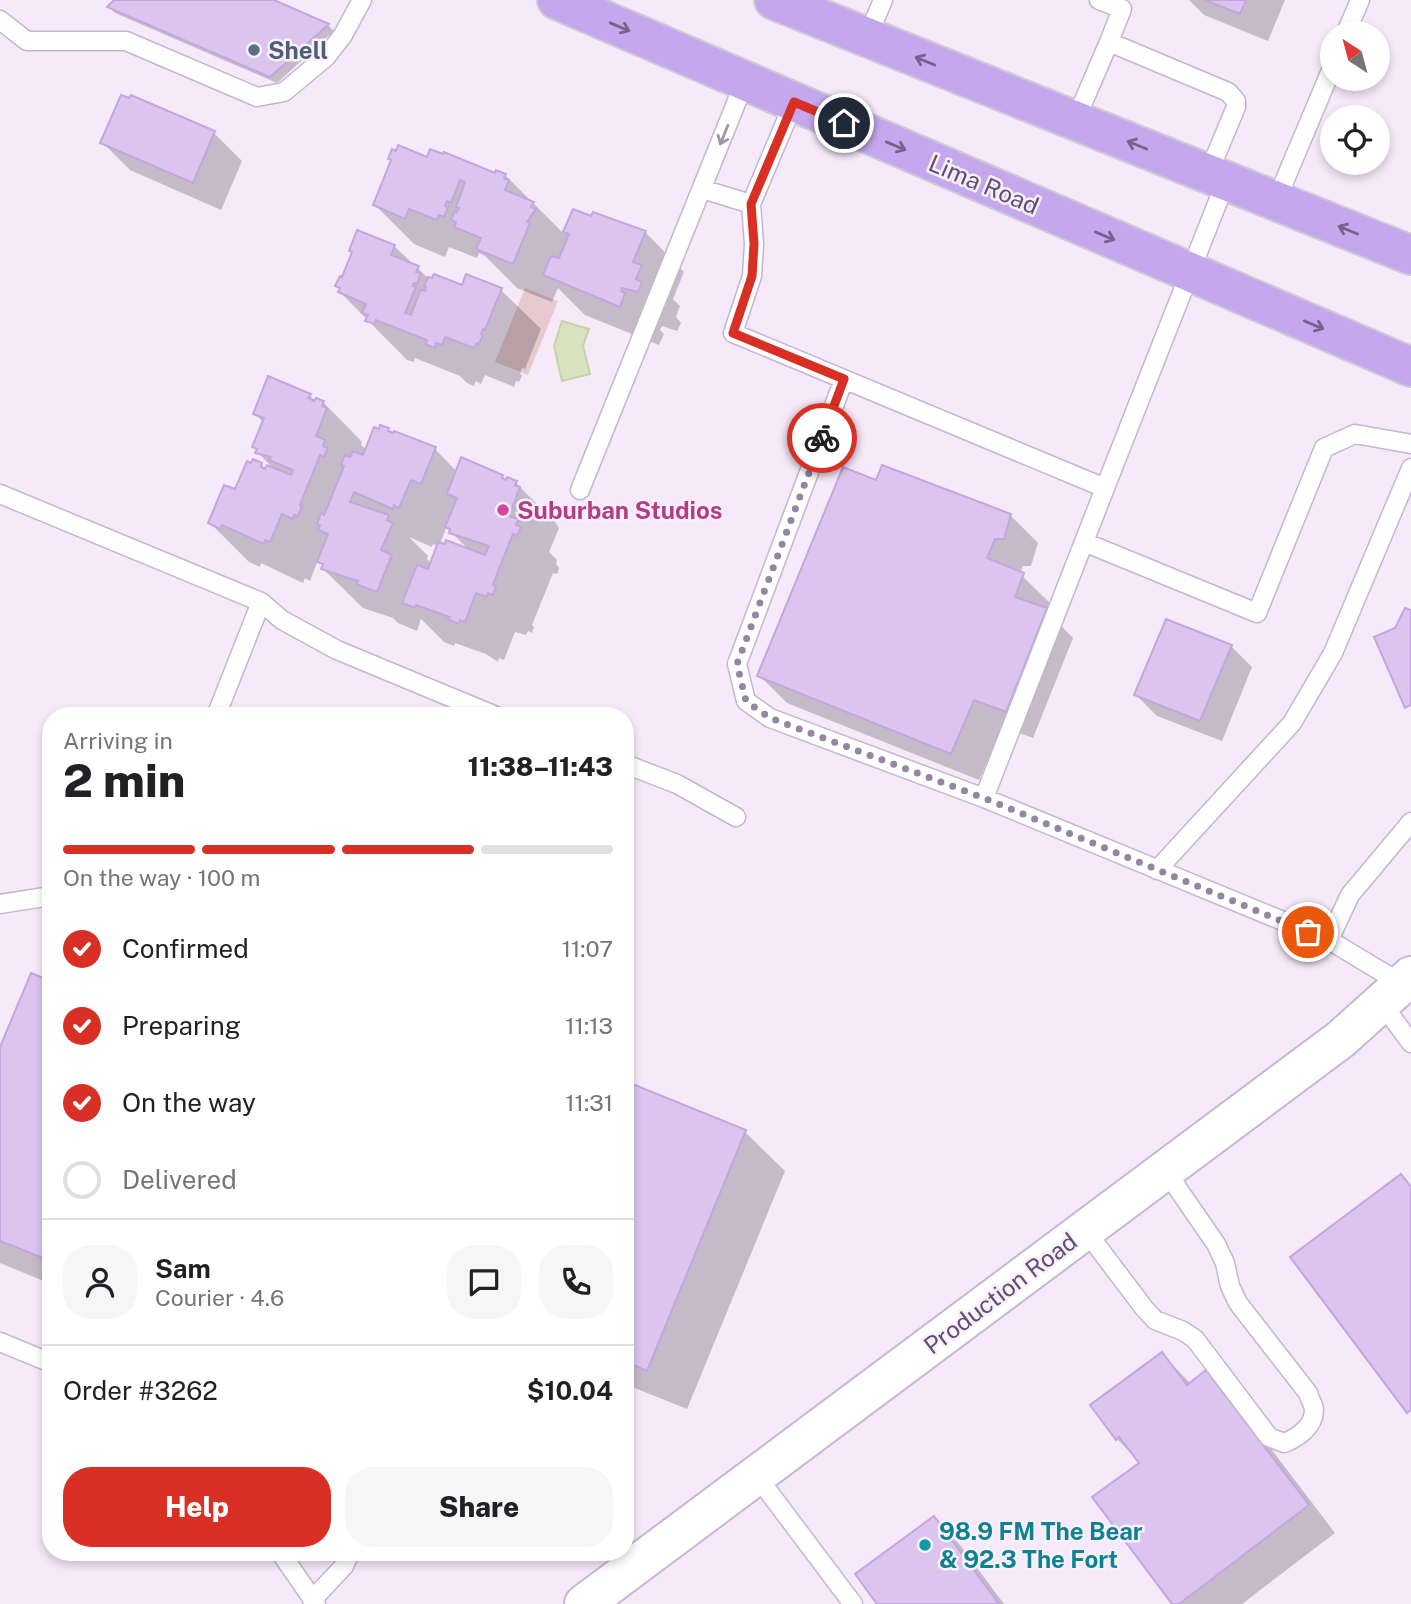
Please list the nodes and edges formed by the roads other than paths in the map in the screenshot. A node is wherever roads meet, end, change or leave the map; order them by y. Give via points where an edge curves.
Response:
1 (362, 0) edge
2 (557, 0) edge
3 (774, 0) edge
4 (883, 0) edge
5 (1099, 0) edge
6 (1360, 0) edge
7 (0, 20) edge
8 (1351, 21) edge
9 (867, 38) junction
10 (1108, 42) junction
11 (745, 81) junction
12 (1322, 91) edge
13 (794, 102) junction
14 (1075, 121) junction
15 (1217, 177) junction
16 (702, 189) junction
17 (1276, 201) junction
18 (751, 204) junction
19 (1411, 255) edge
20 (1191, 272) junction
21 (1411, 367) edge
22 (844, 379) junction
23 (1411, 444) edge
24 (1411, 468) edge
25 (1105, 488) junction
26 (580, 490) dead end
27 (0, 494) edge
28 (1084, 542) junction
29 (261, 602) junction
30 (220, 707) edge
31 (474, 707) edge
32 (634, 767) edge
33 (984, 798) junction
34 (736, 817) dead end
35 (1411, 822) edge
36 (1157, 870) junction
37 (42, 897) edge
38 (0, 904) edge
39 (1329, 940) junction
40 (1398, 988) edge
41 (1411, 1043) edge
42 (1165, 1170) junction
43 (1085, 1230) junction
44 (0, 1342) edge
45 (42, 1359) edge
46 (756, 1475) junction
47 (286, 1561) edge
48 (346, 1561) edge
49 (314, 1602) edge
50 (584, 1604) edge
51 (853, 1604) edge

1 - 7 lane via 326,57 284,92 257,97 126,41 27,41
2 -> 11 highway, Lima Road
3 - 9 highway
4 - 9 lane
5 - 10 lane via 1122,9
6 - 8 lane
14 -> 9 highway
10 - 14 lane
10 - 15 lane via 1233,96 1236,107
11 - 13 highway, Lima Road
11 -> 16 lane
12 - 17 lane
13 - 18 lane
13 -> 20 highway, Lima Road
15 -> 14 highway
15 - 17 highway
15 - 20 lane
16 - 18 lane
16 - 26 lane
19 -> 17 highway
18 - 22 lane via 752,276 733,333
20 -> 21 highway, Lima Road
20 - 25 lane
22 - 25 lane
22 - 33 lane via 737,664 746,701 770,718
23 - 28 lane via 1355,434 1324,448 1257,613
24 - 36 lane via 1332,653 1293,723
25 - 28 lane
27 - 29 lane
28 - 33 lane
29 - 30 lane
29 - 31 lane via 282,620 337,650
32 - 34 lane via 677,784
33 - 36 lane
35 - 39 lane via 1350,895
36 - 39 lane
37 - 38 lane
39 - 40 lane
40 - 41 lane
40 - 42 street, Production Road via 1340,1039
42 - 43 street, Production Road
42 - 43 lane via 1216,1244 1238,1303 1308,1394 1314,1410 1297,1438 1284,1443 1269,1437 1195,1339 1155,1320
43 - 46 street, Production Road
44 - 45 lane
46 - 50 street, Production Road
46 - 51 lane
47 - 49 lane
48 - 49 lane

